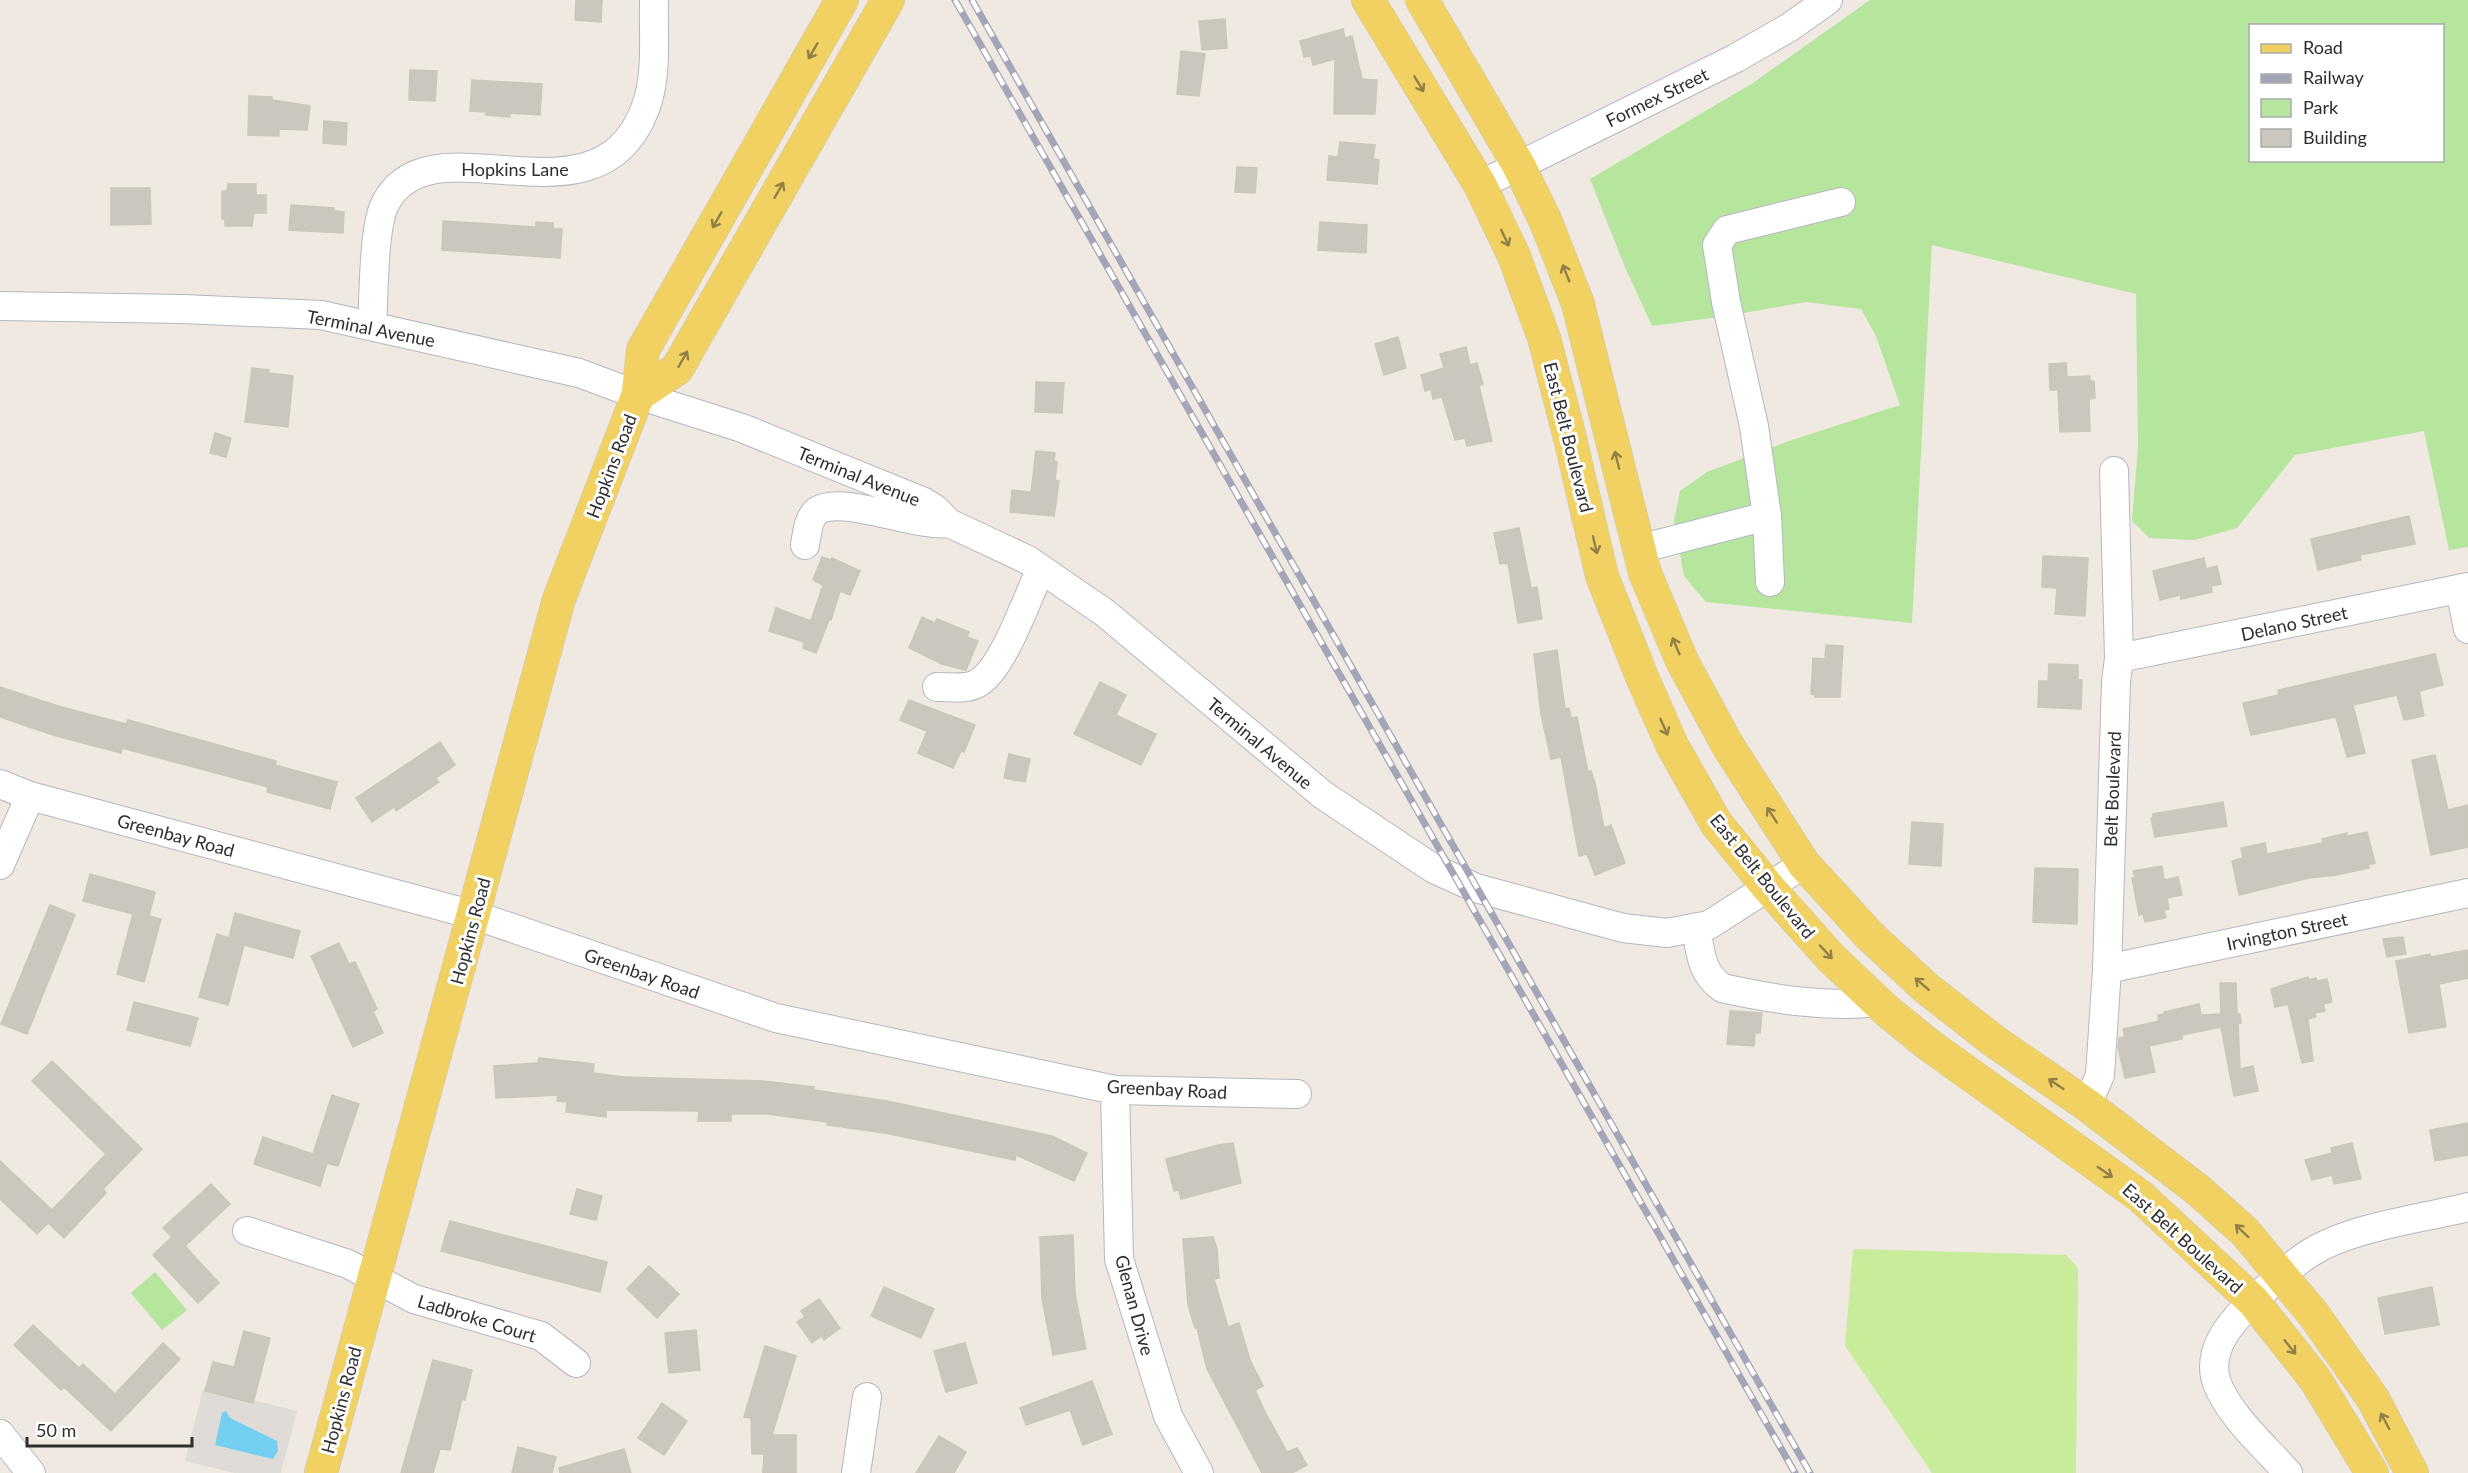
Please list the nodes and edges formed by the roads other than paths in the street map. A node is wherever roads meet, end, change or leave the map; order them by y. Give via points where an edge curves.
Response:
1 (654, 0) edge
2 (842, 0) edge
3 (1368, 0) edge
4 (1422, 0) edge
5 (1828, 0) edge
6 (885, 6) edge
7 (1519, 166) junction
8 (1480, 185) junction
9 (1841, 202) dead end
10 (0, 306) edge
11 (372, 326) junction
12 (638, 395) junction
13 (2114, 471) dead end
14 (1767, 516) junction
15 (949, 523) junction
16 (805, 545) dead end
17 (1639, 549) junction
18 (1041, 569) junction
19 (1770, 582) dead end
20 (2464, 588) edge
21 (2468, 629) edge
22 (2119, 658) junction
23 (937, 687) dead end
24 (0, 784) edge
25 (30, 796) junction
26 (1804, 864) junction
27 (0, 865) edge
28 (1768, 887) junction
29 (2468, 893) edge
30 (474, 915) junction
31 (1696, 928) junction
32 (2107, 969) junction
33 (1878, 1002) junction
34 (1115, 1090) junction
35 (1297, 1094) dead end
36 (2087, 1105) junction
37 (2468, 1208) edge
38 (247, 1231) dead end
39 (2282, 1274) junction
40 (374, 1278) junction
41 (2253, 1301) junction
42 (576, 1364) dead end
43 (867, 1397) dead end
44 (0, 1434) edge
45 (31, 1473) edge
46 (321, 1473) edge
47 (856, 1473) edge
48 (1199, 1473) edge
49 (2288, 1473) edge
50 (2372, 1473) edge
51 (2412, 1473) edge

1 - 11 street, Hopkins Lane via 651,85 646,107 639,124 608,158 585,168 554,172 443,168 414,174 396,188 384,205 379,225
2 -> 12 main road, Hopkins Road via 643,350
3 -> 8 main road, East Belt Boulevard
4 - 7 main road
5 - 7 street, Formex Street via 1736,58
12 -> 6 main road, Hopkins Road via 677,369
7 - 8 street, Formex Street
17 -> 7 main road via 1578,304
8 -> 28 main road, East Belt Boulevard via 1514,256 1544,338 1602,576 1642,677 1672,745 1716,823
9 - 14 street via 1726,230 1717,245 1754,426
10 - 11 street, Terminal Avenue via 321,315
11 - 12 street, Terminal Avenue via 579,373
12 - 15 street, Terminal Avenue via 742,428 924,502
12 - 30 main road, Hopkins Road via 559,599
13 - 22 street, Belt Boulevard
14 - 17 street
14 - 19 street
15 - 16 street via 932,525 880,512 828,506 815,512
15 - 18 street, Terminal Avenue
26 -> 17 main road via 1728,746 1682,661 1645,573
18 - 23 street via 998,662 979,683
18 - 31 street, Terminal Avenue via 1105,613 1323,795 1434,869 1476,888 1623,928 1667,933
20 - 21 street
20 - 22 street, Delano Street
22 - 32 street, Belt Boulevard
24 - 25 street, Greenbay Road
25 - 27 street
25 - 30 street, Greenbay Road
26 - 28 street, Terminal Avenue
36 -> 26 main road via 1994,1041 1925,987 1869,935
28 - 31 street, Terminal Avenue via 1709,925
28 -> 33 main road, East Belt Boulevard via 1831,958
29 - 32 street, Irvington Street
30 - 34 street, Greenbay Road via 776,1018
30 - 40 main road, Hopkins Road
31 - 33 street via 1704,966 1710,979 1722,988 1827,1004
32 - 36 street, Belt Boulevard via 2100,1075
33 -> 41 main road, East Belt Boulevard via 1929,1045 2140,1196
34 - 35 street, Greenbay Road
34 - 48 street, Glenan Drive via 1119,1258 1168,1416
39 -> 36 main road via 2198,1190
37 - 39 street via 2353,1234 2317,1249
38 - 40 street, Ladbroke Court via 339,1260
39 - 41 street
51 -> 39 main road via 2373,1399
40 - 42 street, Ladbroke Court via 414,1299 541,1336
40 - 46 main road, Hopkins Road
41 - 49 street via 2235,1319 2217,1347 2217,1382 2225,1399
41 -> 50 main road, East Belt Boulevard via 2315,1379
43 - 47 street
44 - 45 street

